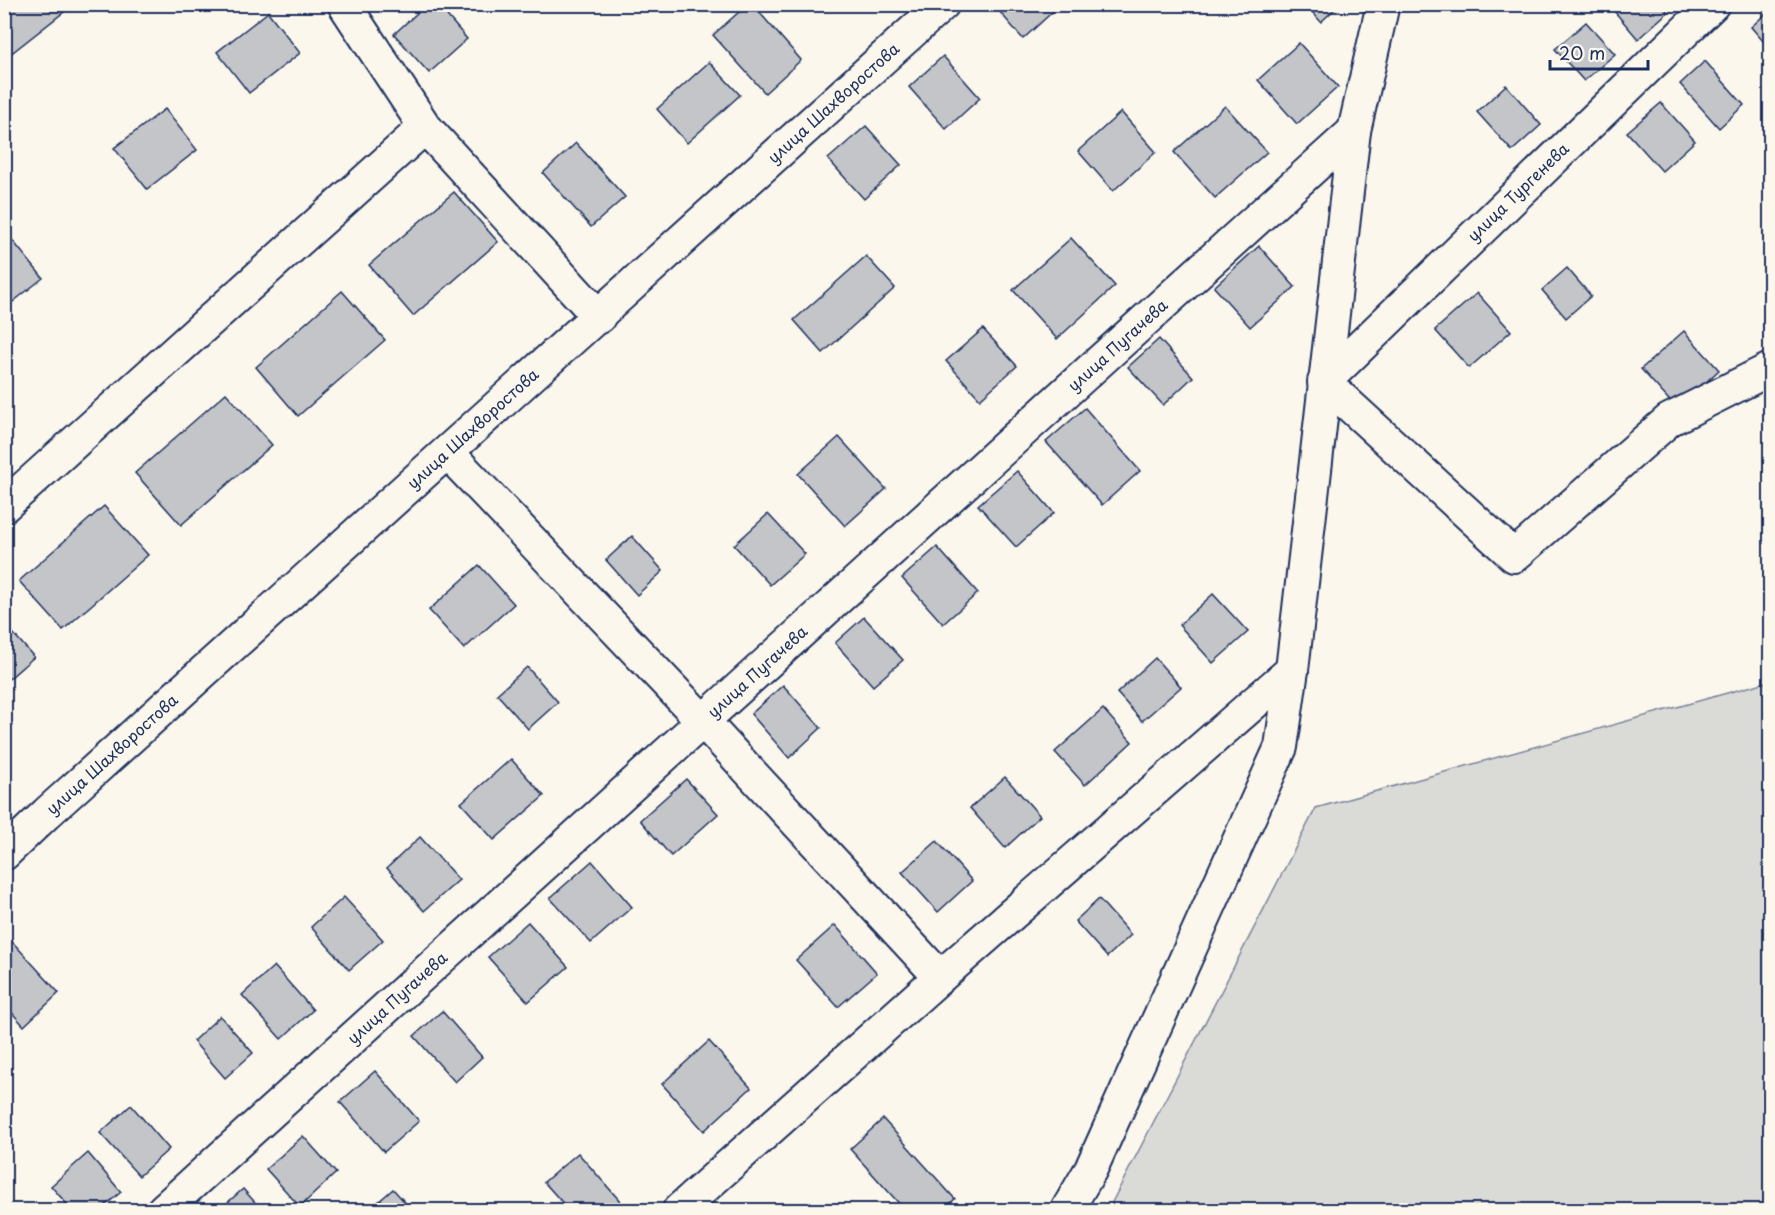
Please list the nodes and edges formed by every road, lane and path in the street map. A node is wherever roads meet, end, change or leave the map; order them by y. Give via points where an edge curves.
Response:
1 (943, 4) edge
2 (1383, 4) edge
3 (1713, 4) edge
4 (352, 8) edge
5 (425, 127) junction
6 (1354, 131) junction
7 (599, 317) junction
8 (1770, 369) edge
9 (1324, 382) junction
10 (448, 453) junction
11 (4, 506) edge
12 (1292, 670) junction
13 (703, 721) junction
14 (8, 843) edge
15 (940, 977) junction
16 (163, 1210) edge
17 (680, 1210) edge
18 (1067, 1210) edge

1 - 7 street, улица Шахворостова
2 - 6 street
3 - 9 street, улица Тургенева
4 - 5 street
5 - 7 street
5 - 11 street
6 - 9 street
6 - 13 street, улица Пугачева
7 - 10 street, улица Шахворостова
8 - 9 street via 1669,420 1514,556
9 - 12 street
10 - 13 street
10 - 14 street, улица Шахворостова
12 - 15 street
12 - 18 street via 1281,747 1091,1169
13 - 15 street
13 - 16 street, улица Пугачева
15 - 17 street

